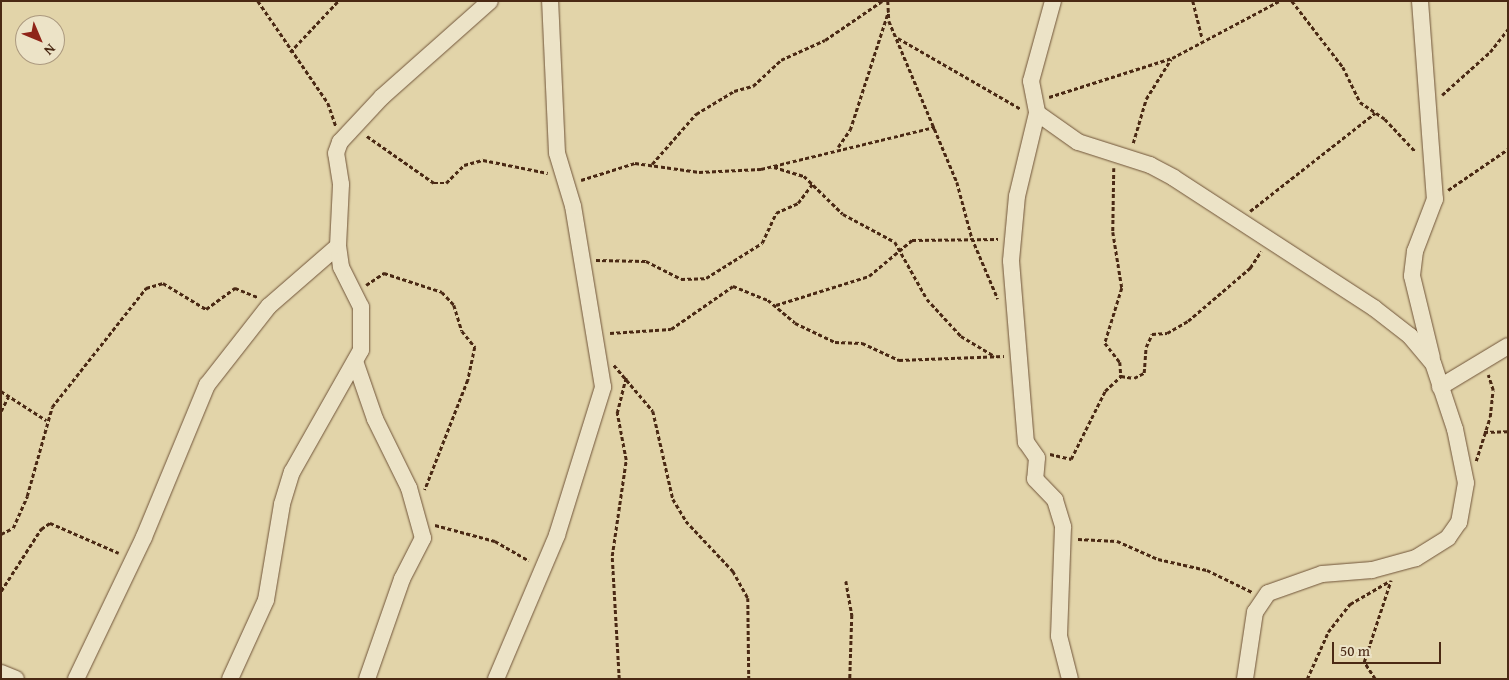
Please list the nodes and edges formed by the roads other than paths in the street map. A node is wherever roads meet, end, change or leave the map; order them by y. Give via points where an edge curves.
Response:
1 (490, 1) edge
2 (550, 1) edge
3 (1053, 1) edge
4 (1420, 1) edge
5 (1035, 111) junction
6 (338, 246) junction
7 (1508, 346) edge
8 (1433, 362) junction
9 (356, 364) junction
10 (1440, 387) junction
11 (1, 673) edge
12 (16, 679) edge
13 (76, 679) edge
14 (230, 679) edge
15 (367, 679) edge
16 (496, 679) edge
17 (1070, 679) edge
18 (1245, 679) edge

1 - 6 street via 352,125 340,142 336,153 342,184
2 - 16 street via 557,153 582,259 599,354 600,407 541,576
3 - 5 street via 1031,81
4 - 8 street via 1430,105 1434,199 1415,251 1412,276
5 - 8 street via 1078,142 1150,165 1240,220 1374,308 1410,336
5 - 17 street via 1012,236 1026,442 1037,458 1033,473 1060,513 1064,540 1059,636
6 - 9 street via 341,266 354,292 363,323
6 - 13 street via 269,306 207,385
7 - 10 street
8 - 10 street
9 - 14 street via 311,433 292,472 282,504 266,600
9 - 15 street via 423,538 402,579
10 - 18 street via 1466,483 1459,522 1435,550 1404,561 1322,574 1268,594 1255,612
11 - 12 street

